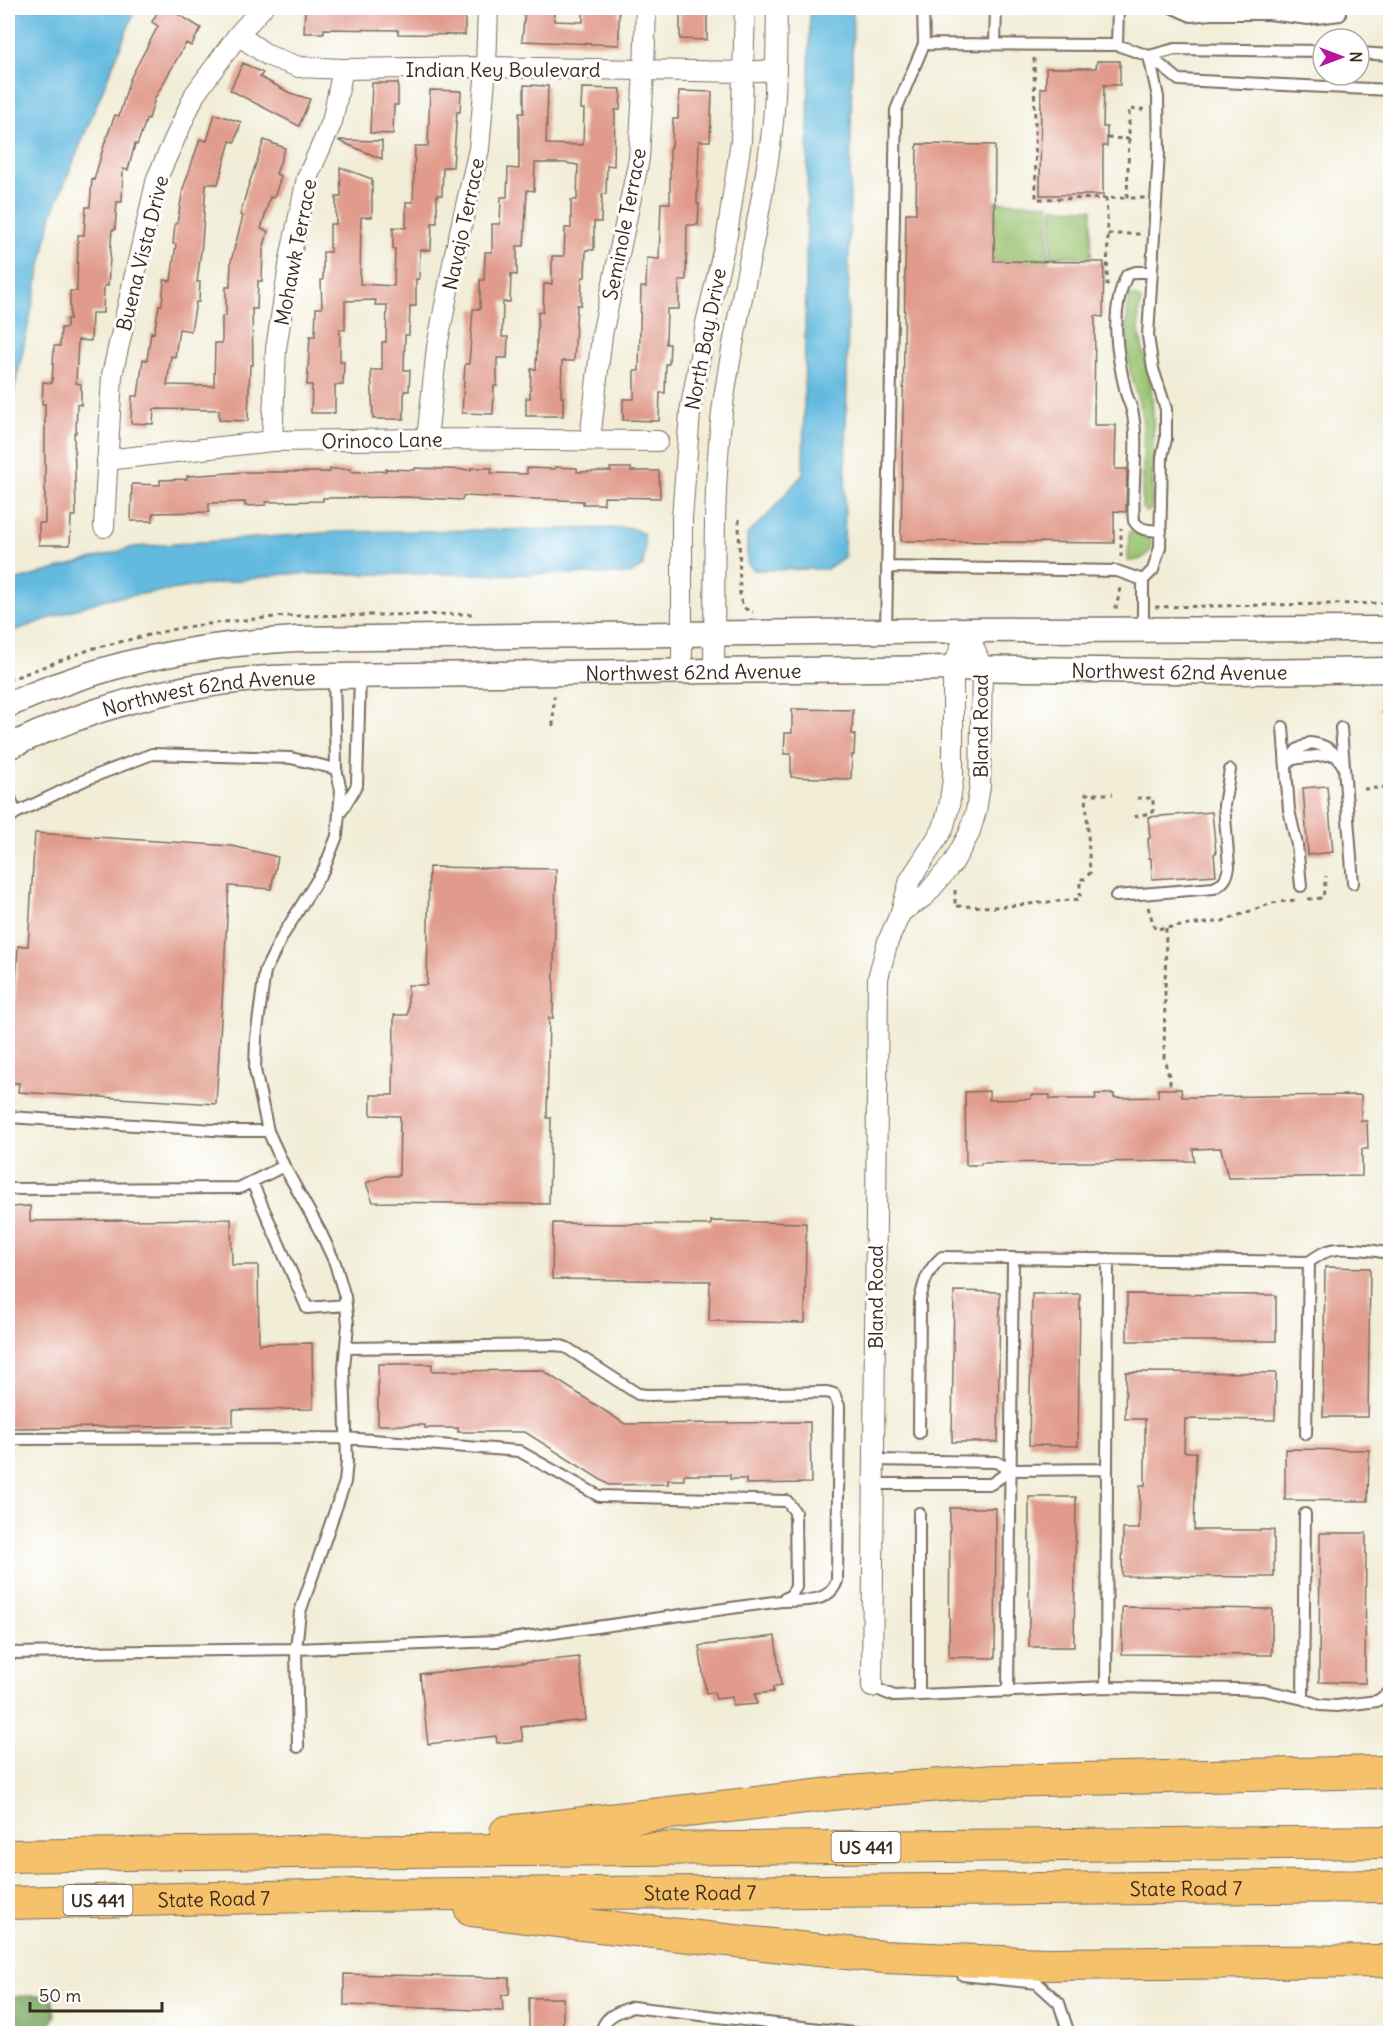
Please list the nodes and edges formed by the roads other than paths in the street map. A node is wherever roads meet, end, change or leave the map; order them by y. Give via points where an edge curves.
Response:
1 (262, 8) edge
2 (488, 8) edge
3 (646, 8) edge
4 (745, 8) edge
5 (777, 8) edge
6 (923, 8) edge
7 (996, 8) edge
8 (1118, 8) edge
9 (1173, 8) edge
10 (1224, 10) edge
11 (1340, 11) edge
12 (238, 35) junction
13 (924, 44) junction
14 (995, 44) junction
15 (1117, 45) junction
16 (1311, 51) edge
17 (1371, 54) edge
18 (1390, 55) edge
19 (1149, 56) junction
20 (486, 67) junction
21 (344, 69) junction
22 (644, 70) junction
23 (776, 70) junction
24 (743, 72) junction
25 (1390, 90) edge
26 (1151, 272) junction
27 (696, 379) junction
28 (728, 382) junction
29 (427, 439) junction
30 (590, 440) junction
31 (272, 441) junction
32 (658, 441) dead end
33 (107, 460) junction
34 (104, 527) dead end
35 (1161, 531) junction
36 (887, 567) junction
37 (1143, 580) junction
38 (1390, 629) edge
39 (967, 630) junction
40 (1143, 630) junction
41 (886, 631) junction
42 (682, 634) junction
43 (714, 634) junction
44 (954, 668) junction
45 (982, 668) junction
46 (714, 671) junction
47 (682, 672) junction
48 (360, 675) junction
49 (334, 676) junction
50 (1387, 678) edge
51 (8, 705) edge
52 (1283, 727) dead end
53 (1341, 728) dead end
54 (8, 747) edge
55 (1288, 763) junction
56 (1343, 767) junction
57 (336, 769) junction
58 (1230, 770) dead end
59 (8, 793) edge
60 (339, 815) junction
61 (12, 816) edge
62 (1353, 884) dead end
63 (1301, 886) dead end
64 (1116, 896) dead end
65 (901, 912) junction
66 (8, 1117) edge
67 (268, 1131) junction
68 (284, 1166) junction
69 (252, 1182) junction
70 (8, 1189) edge
71 (1390, 1254) edge
72 (1013, 1259) junction
73 (1108, 1259) junction
74 (1309, 1262) junction
75 (346, 1305) junction
76 (346, 1348) junction
77 (920, 1433) dead end
78 (1305, 1434) dead end
79 (345, 1438) junction
80 (8, 1440) edge
81 (874, 1460) junction
82 (1107, 1469) junction
83 (1011, 1470) junction
84 (874, 1484) junction
85 (919, 1513) dead end
86 (1305, 1515) dead end
87 (781, 1601) junction
88 (296, 1649) junction
89 (8, 1653) edge
90 (872, 1687) joint
91 (1106, 1687) junction
92 (1008, 1692) junction
93 (1390, 1692) edge
94 (919, 1695) junction
95 (1303, 1699) junction
96 (298, 1747) dead end
97 (1387, 1772) edge
98 (1390, 1842) edge
99 (341, 1851) junction
100 (8, 1856) edge
101 (1390, 1886) edge
102 (354, 1895) junction
103 (8, 1903) edge
104 (884, 1958) junction
105 (1389, 1962) edge
106 (854, 2033) edge
107 (601, 2034) edge
108 (862, 2034) edge
109 (1069, 2034) edge

1 - 12 street, Buena Vista Drive
2 - 20 street, Navajo Terrace
3 - 22 street, Seminole Terrace
4 - 24 street, North Bay Drive
5 - 23 street, North Bay Drive
6 - 13 lane
7 - 14 lane
8 - 15 lane
9 - 10 lane via 1191,16
10 - 11 lane via 1308,19
12 - 21 street, Indian Key Boulevard via 269,56 299,67
12 - 33 street, Buena Vista Drive via 195,94 157,178 112,375
13 - 14 lane
13 - 36 lane via 896,111
14 - 15 lane
15 - 19 lane
16 - 19 lane via 1175,49
17 - 18 lane
19 - 25 lane via 1179,80
19 - 26 lane via 1158,102 1159,152
20 - 21 street, Indian Key Boulevard
20 - 22 street, Indian Key Boulevard
20 - 29 street, Navajo Terrace via 479,149 437,347
21 - 31 street, Mohawk Terrace via 332,122 307,178 290,259 276,349
22 - 24 street, Indian Key Boulevard
22 - 30 street, Seminole Terrace via 639,159 602,335
23 - 24 street, Indian Key Boulevard
23 - 28 street, North Bay Drive via 771,138
24 - 27 street, North Bay Drive via 741,141 727,235
26 - 35 lane via 1148,336 1153,369 1166,409
26 - 35 lane via 1127,275 1120,288 1117,347 1133,414 1134,521 1145,530
27 - 28 street
27 - 42 street, North Bay Drive via 682,518
28 - 43 street, North Bay Drive via 714,515
29 - 30 street, Orinoco Lane
29 - 31 street, Orinoco Lane
30 - 32 street, Orinoco Lane
31 - 33 street, Orinoco Lane
33 - 34 street, Buena Vista Drive
35 - 37 lane via 1153,570
36 - 37 lane via 1117,571
36 - 41 lane
37 - 40 lane
38 - 40 street, Northwest 62nd Avenue
39 - 40 street, Northwest 62nd Avenue
39 - 41 street, Northwest 62nd Avenue
39 - 44 street, Bland Road
39 - 45 street, Bland Road
41 - 43 street, Northwest 62nd Avenue
42 - 43 street, Northwest 62nd Avenue
42 - 47 street, North Bay Drive
42 - 51 street, Northwest 62nd Avenue via 248,642 125,663 87,673
43 - 46 street, North Bay Drive
44 - 45 street, Northwest 62nd Avenue
44 - 46 street, Northwest 62nd Avenue
44 - 65 street, Bland Road via 949,807 943,829 910,880
45 - 50 street, Northwest 62nd Avenue
45 - 65 street, Bland Road via 980,786 969,834 954,863 925,896
46 - 47 street, Northwest 62nd Avenue
47 - 48 street, Northwest 62nd Avenue
48 - 49 street, Northwest 62nd Avenue
48 - 60 lane via 357,785
49 - 54 street, Northwest 62nd Avenue via 255,679 169,692 75,718
49 - 57 lane
52 - 55 lane
53 - 56 lane
55 - 56 lane via 1297,750 1310,743 1326,746
55 - 63 lane via 1289,810
56 - 62 lane
57 - 60 lane via 341,790
57 - 61 lane via 291,758 152,754 87,778
58 - 64 lane via 1224,805 1229,867 1222,884 1214,888
59 - 61 lane
60 - 67 lane via 337,837 324,869 265,971 255,1070
65 - 81 street, Bland Road via 878,978
66 - 67 lane
67 - 68 lane
68 - 69 lane
68 - 75 lane via 321,1233
69 - 70 lane via 239,1188
69 - 75 lane via 307,1308
71 - 74 lane via 1334,1249
72 - 73 lane
72 - 77 lane via 942,1257 924,1280 920,1300
72 - 83 lane
73 - 74 lane
73 - 82 lane
74 - 78 lane
75 - 76 lane
76 - 79 lane
76 - 87 lane via 558,1345 638,1394 834,1394 839,1406 837,1581 829,1595
79 - 80 lane
79 - 87 lane via 519,1451 599,1496 787,1501 795,1512 796,1587
79 - 88 lane via 345,1482 300,1612
81 - 83 lane via 996,1461
81 - 84 street, Bland Road
82 - 83 lane
82 - 91 lane
83 - 84 lane via 991,1484
83 - 92 lane
84 - 90 street, Bland Road
85 - 94 lane
86 - 95 lane
87 - 88 lane via 504,1641
88 - 89 lane
88 - 96 lane
90 - 94 lane via 894,1696
91 - 92 lane
91 - 95 lane via 1264,1690
92 - 94 lane
93 - 95 lane via 1377,1701 1337,1706 1320,1706
97 - 99 main road via 994,1781 849,1792
98 - 99 main road, US 441
99 - 100 main road, US 441
101 - 102 main road, State Road 7 / US 441
102 - 103 main road, State Road 7 / US 441
102 - 104 main road
104 - 105 main road via 1046,1964
104 - 109 lane via 942,1972 1037,1983 1059,2003
106 - 107 lane via 632,2007 611,2015
106 - 108 lane

